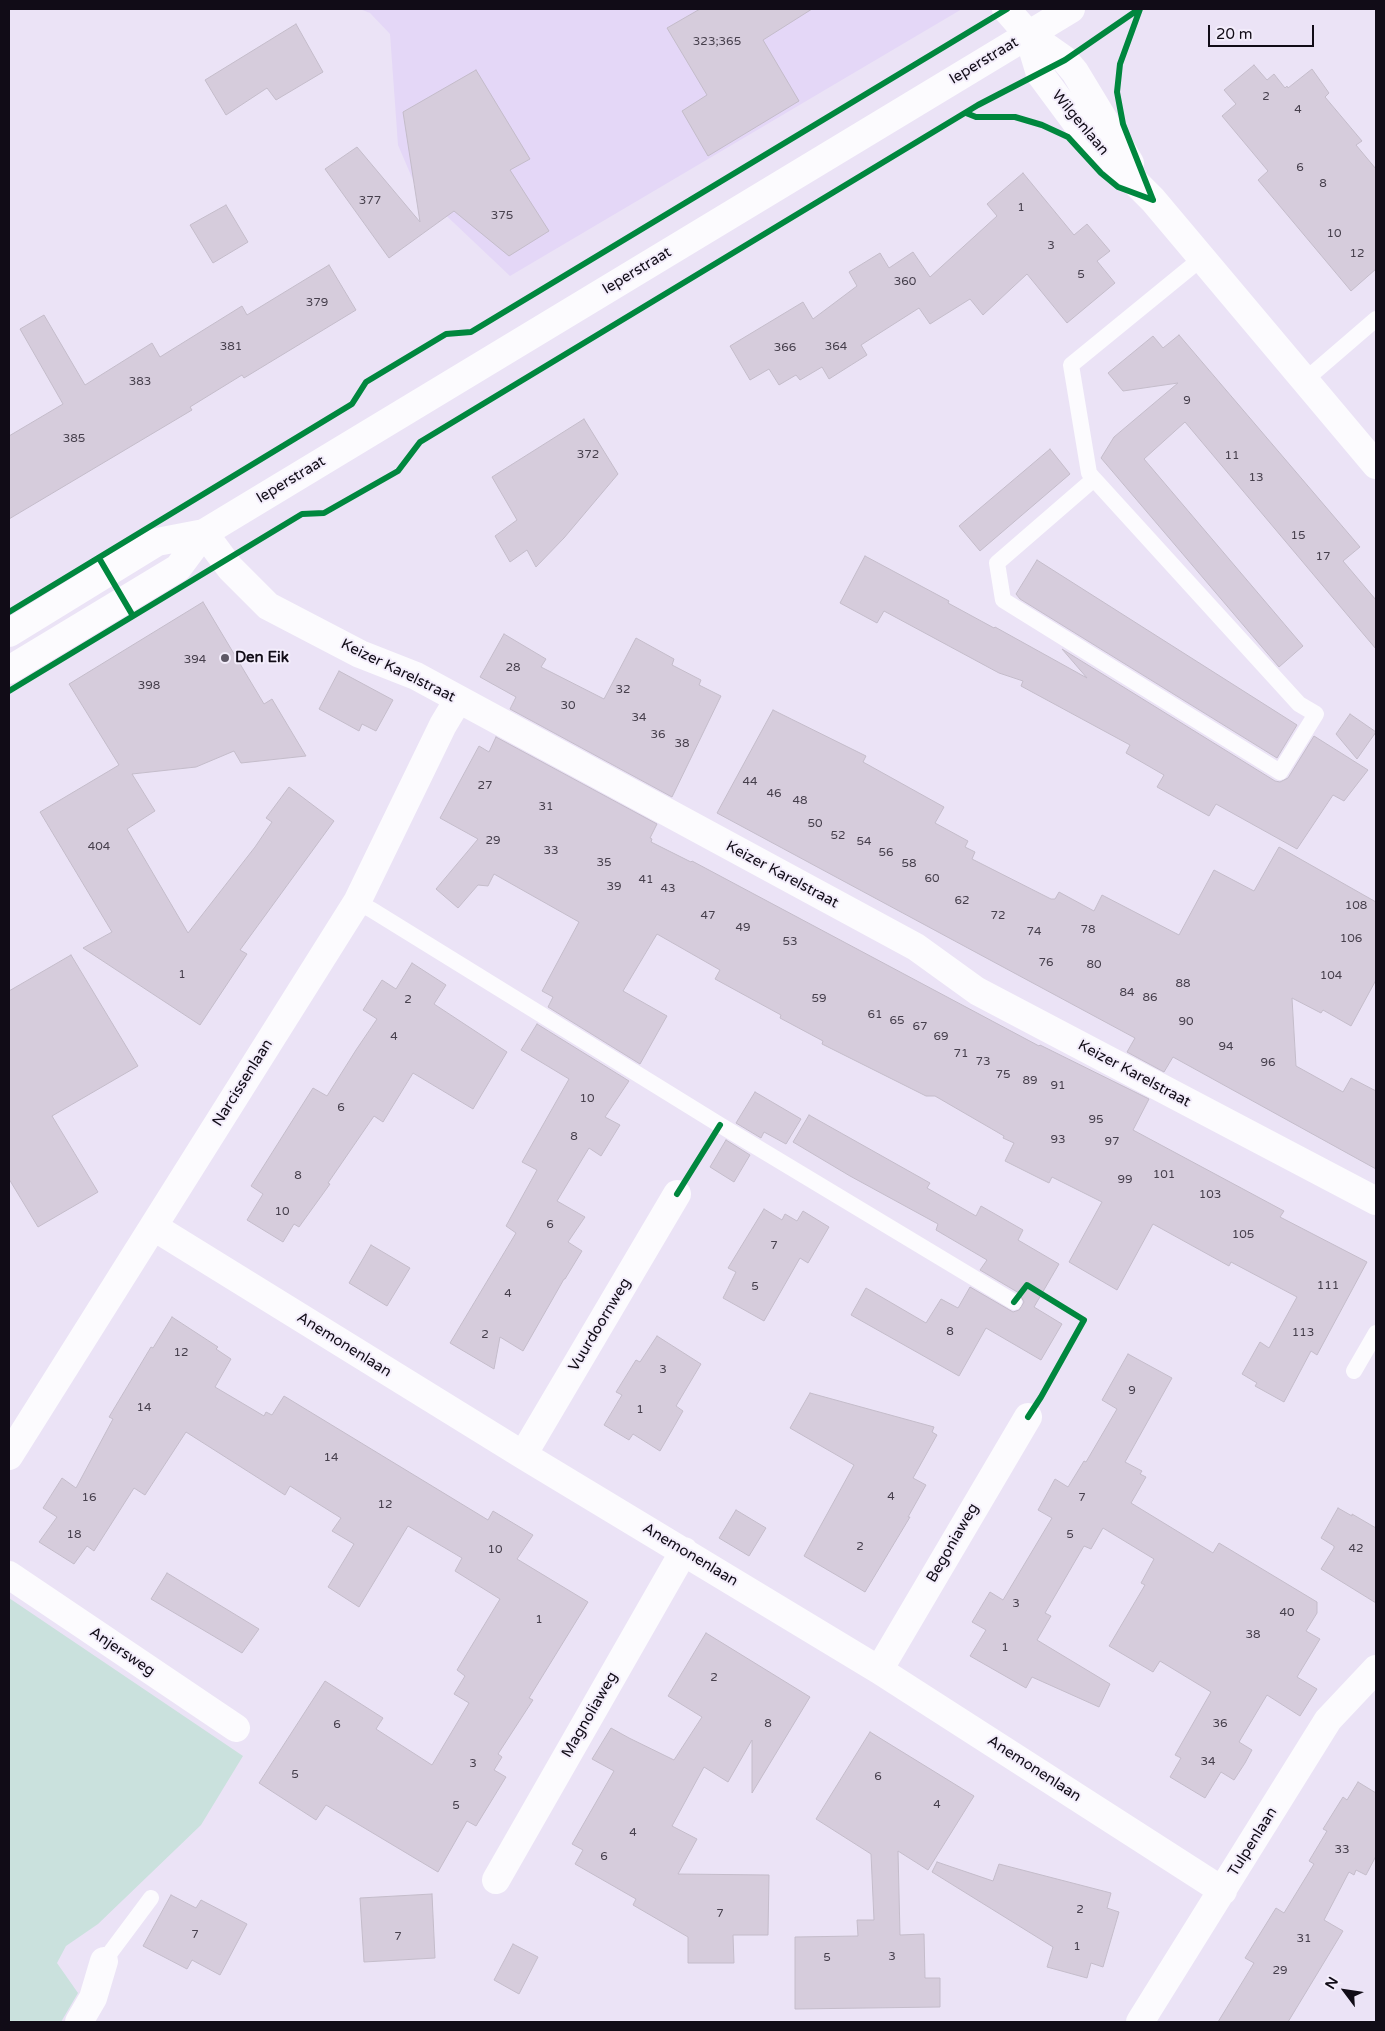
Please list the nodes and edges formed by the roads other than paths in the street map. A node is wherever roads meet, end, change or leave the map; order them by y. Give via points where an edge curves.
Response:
1 (1006, 9) edge
2 (1071, 9) edge
3 (1028, 34) junction
4 (1202, 258) junction
5 (1376, 319) edge
6 (1304, 381) junction
7 (1376, 464) edge
8 (1094, 479) junction
9 (204, 533) junction
10 (9, 633) edge
11 (9, 670) edge
12 (458, 700) junction
13 (357, 902) junction
14 (677, 1194) dead end
15 (1376, 1201) edge
16 (154, 1226) junction
17 (1014, 1302) dead end
18 (1376, 1333) edge
19 (1354, 1371) dead end
20 (1028, 1417) dead end
21 (523, 1455) junction
22 (9, 1456) edge
23 (684, 1551) junction
24 (9, 1575) edge
25 (1376, 1669) edge
26 (879, 1670) junction
27 (236, 1728) dead end
28 (496, 1880) dead end
29 (1223, 1891) junction
30 (151, 1898) dead end
31 (104, 1961) joint
32 (79, 2022) edge
33 (1140, 2022) edge

1 - 3 street, Wilgenlaan
2 - 3 street, Ieperstraat
3 - 4 street, Wilgenlaan via 1065,60 1075,72 1153,200
3 - 9 street, Ieperstraat
4 - 6 street, Wilgenlaan
4 - 8 lane via 1071,365 1089,473
5 - 6 lane
6 - 7 street, Wilgenlaan
8 - 8 lane via 1299,704 1316,714 1280,772 1003,600 997,563
9 - 10 street, Ieperstraat via 157,542
9 - 11 street, Ieperstraat via 178,568
9 - 12 street, Keizer Karelstraat via 230,568 268,606 360,654 416,676
12 - 13 street, Narcissenlaan
12 - 15 street, Keizer Karelstraat via 916,947 976,991
13 - 16 street, Narcissenlaan
13 - 17 lane
14 - 21 street, Vuurdoornweg
16 - 21 street, Anemonenlaan
16 - 22 street, Narcissenlaan
18 - 19 lane
20 - 26 street, Begoniaweg
21 - 23 street, Anemonenlaan
23 - 26 street, Anemonenlaan
23 - 28 street, Magnoliaweg
24 - 27 street, Anjersweg
25 - 29 street, Tulpenlaan via 1328,1720
26 - 29 street, Anemonenlaan
29 - 33 street, Tulpenlaan
30 - 31 lane
31 - 32 street via 93,1998

